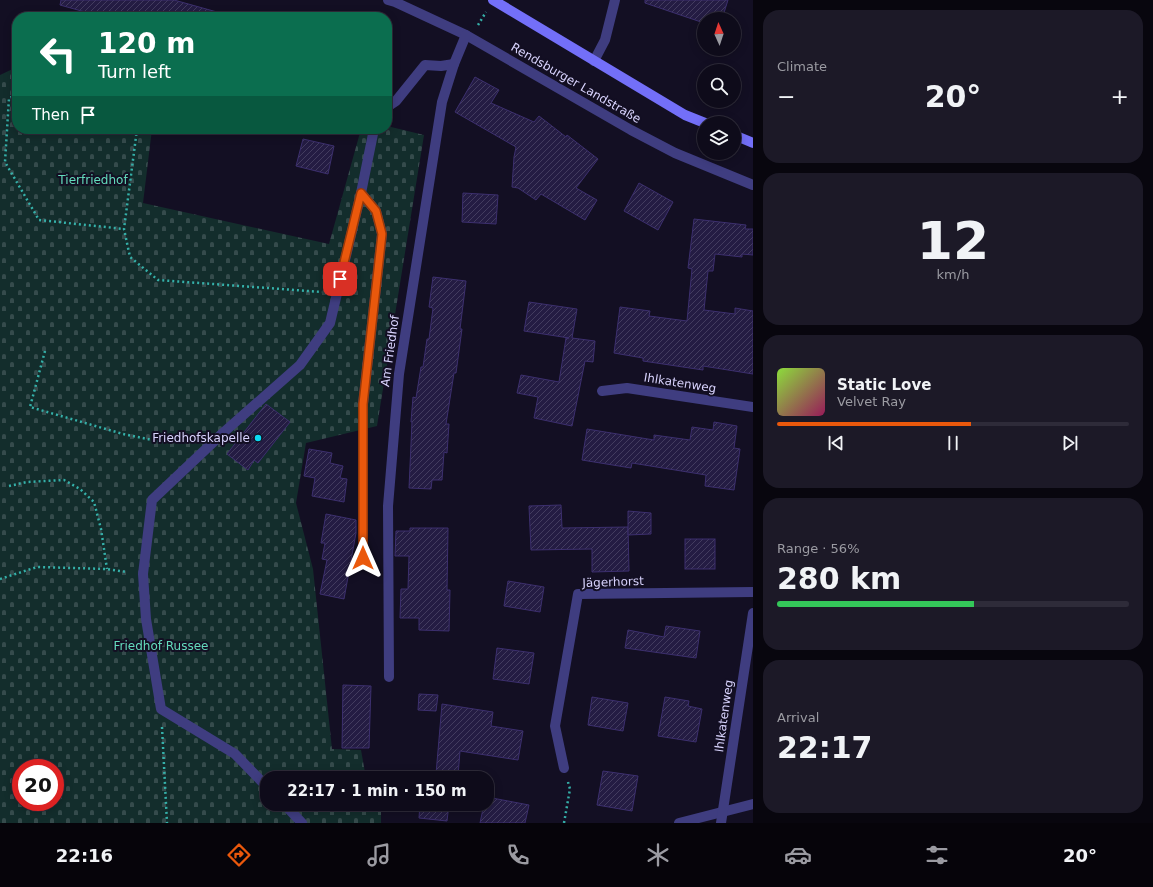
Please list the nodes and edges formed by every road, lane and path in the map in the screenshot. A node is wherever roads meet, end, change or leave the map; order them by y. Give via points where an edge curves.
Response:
1 (388, 0) edge
2 (493, 0) edge
3 (615, 0) edge
4 (468, 36) junction
5 (594, 61) junction
6 (454, 64) junction
7 (12, 97) edge
8 (392, 104) edge
9 (697, 120) edge
10 (136, 134) edge
11 (373, 134) edge
12 (741, 138) edge
13 (753, 143) edge
14 (753, 185) edge
15 (361, 193) junction
16 (124, 229) junction
17 (337, 294) junction
18 (45, 351) dead end
19 (602, 391) dead end
20 (753, 407) edge
21 (224, 432) junction
22 (9, 486) dead end
23 (363, 558) dead end
24 (107, 569) junction
25 (143, 574) junction
26 (0, 579) edge
27 (753, 592) edge
28 (753, 612) edge
29 (388, 677) dead end
30 (161, 709) junction
31 (564, 768) joint
32 (260, 780) edge
33 (753, 804) edge
34 (291, 811) edge
35 (723, 811) junction
36 (167, 823) edge
37 (302, 823) edge
38 (564, 823) edge
39 (679, 823) edge
40 (721, 823) edge

1 - 4 street, Rendsburger Landstraße
2 - 4 path
2 - 5 street
3 - 5 street via 605,40
4 - 6 street, Am Friedhof
4 - 14 street, Rendsburger Landstraße via 631,130 675,153
5 - 9 street
6 - 8 street via 425,65
6 - 29 street, Am Friedhof via 442,102 399,374 388,506
7 - 16 path via 9,98 6,162 39,220
10 - 16 path
11 - 15 street
12 - 13 street
15 - 17 street
15 - 23 street via 376,211 382,234 363,404
16 - 17 path via 130,257 158,280
17 - 21 street via 330,323 300,365
18 - 21 path via 30,407 123,434 162,442
19 - 20 street, Ihlkatenweg via 627,388
21 - 25 street via 152,500
22 - 24 path via 27,482 64,480 80,490 94,502
24 - 25 path
24 - 26 path via 37,567
25 - 30 street via 146,619
27 - 31 street, Jägerhorst via 578,594 555,726
28 - 35 street, Ihlkatenweg
30 - 32 street via 235,754
30 - 36 path
31 - 38 path via 570,789
33 - 35 street
34 - 37 street
35 - 39 street
35 - 40 street, Ihlkatenweg

